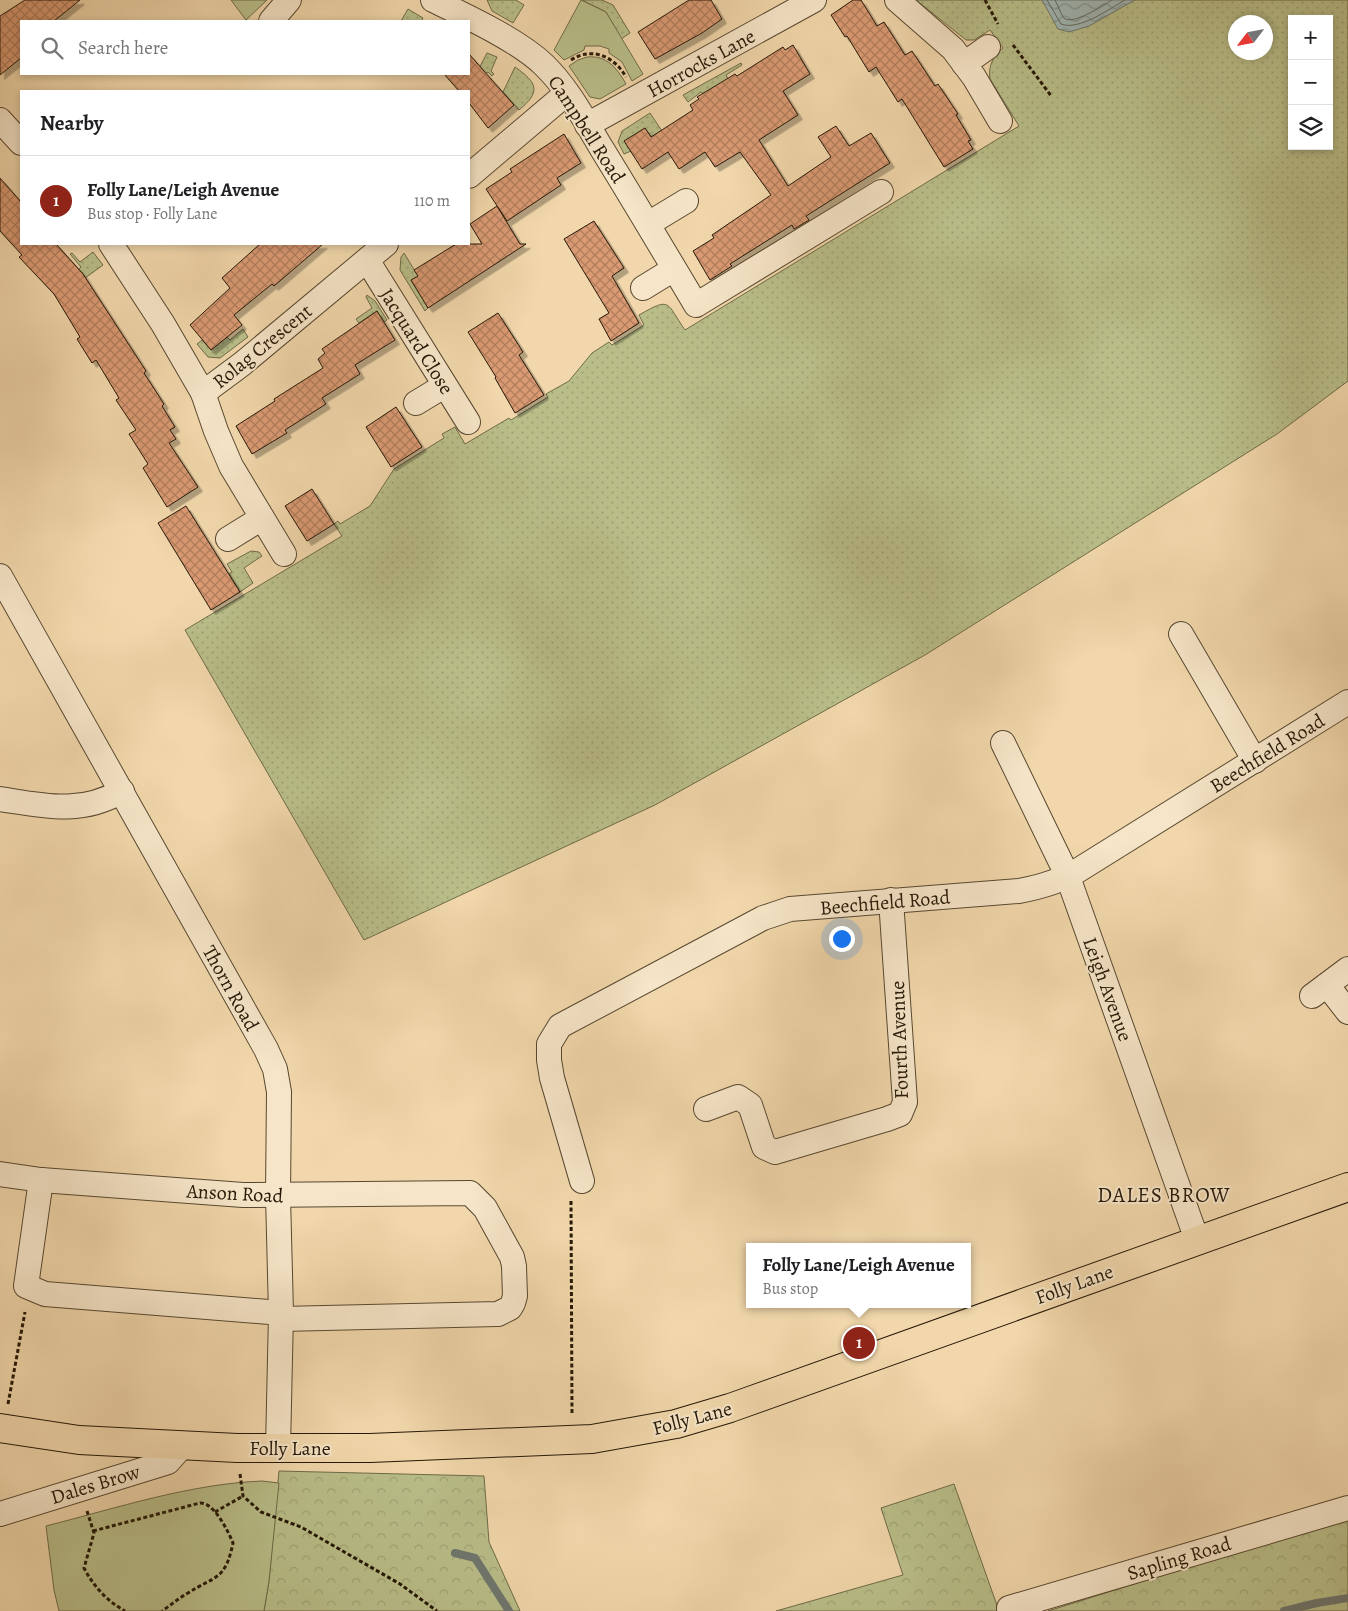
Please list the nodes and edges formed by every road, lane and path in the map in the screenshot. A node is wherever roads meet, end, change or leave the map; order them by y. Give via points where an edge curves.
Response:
1 (289, 0) edge
2 (433, 0) edge
3 (814, 0) edge
4 (896, 0) edge
5 (985, 0) edge
6 (457, 5) edge
7 (273, 20) edge
8 (994, 38) joint
9 (1012, 44) dead end
10 (964, 64) junction
11 (560, 84) junction
12 (1052, 97) dead end
13 (636, 98) junction
14 (0, 120) edge
15 (1000, 121) dead end
16 (587, 125) junction
17 (20, 142) edge
18 (470, 175) edge
19 (881, 192) dead end
20 (686, 201) dead end
21 (648, 224) junction
22 (112, 245) edge
23 (385, 245) edge
24 (367, 260) junction
25 (674, 269) junction
26 (643, 288) dead end
27 (444, 386) junction
28 (203, 393) junction
29 (416, 403) dead end
30 (468, 422) dead end
31 (262, 518) junction
32 (228, 539) dead end
33 (284, 554) dead end
34 (0, 576) edge
35 (1181, 634) dead end
36 (1348, 702) edge
37 (1004, 744) dead end
38 (1255, 761) junction
39 (122, 791) junction
40 (0, 799) edge
41 (1068, 877) junction
42 (892, 900) junction
43 (1348, 969) edge
44 (1348, 1012) edge
45 (706, 1110) dead end
46 (0, 1174) edge
47 (40, 1180) junction
48 (582, 1181) joint
49 (1348, 1187) edge
50 (278, 1196) junction
51 (1197, 1240) junction
52 (26, 1286) junction
53 (281, 1316) junction
54 (2, 1428) edge
55 (572, 1441) junction
56 (183, 1445) junction
57 (237, 1448) junction
58 (278, 1448) junction
59 (243, 1496) junction
60 (1348, 1508) edge
61 (215, 1512) junction
62 (0, 1514) edge
63 (1009, 1608) dead end
64 (125, 1611) edge
65 (162, 1611) edge
66 (438, 1611) edge

1 - 7 street
2 - 6 street, Campbell Road
3 - 13 street, Horrocks Lane
4 - 10 street via 953,49
5 - 8 path via 992,14
6 - 11 street, Campbell Road via 544,65
8 - 10 street
9 - 12 path
10 - 15 street
11 - 13 path via 567,62 592,53 605,56 620,67
11 - 16 street, Campbell Road
11 - 18 street
13 - 16 street, Horrocks Lane
14 - 17 street
16 - 21 street, Campbell Road
19 - 25 street, Campbell Road via 696,305
20 - 21 street
21 - 25 street, Campbell Road
22 - 28 street, Rolag Crescent
23 - 24 street, Rolag Crescent
24 - 27 street, Jacquard Close
24 - 28 street, Rolag Crescent
25 - 26 street
27 - 29 street
27 - 30 street, Jacquard Close
28 - 31 street via 226,454
31 - 32 street
31 - 33 street
34 - 39 street, Thorn Road
35 - 38 street
36 - 38 street, Beechfield Road
37 - 41 street, Leigh Avenue
38 - 41 street, Beechfield Road
39 - 40 street via 97,803 69,807 46,807
39 - 50 street, Thorn Road via 271,1060 279,1092
41 - 42 street, Beechfield Road via 1019,891
41 - 51 street, Leigh Avenue
42 - 45 street, Fourth Avenue via 905,1102 900,1114 775,1152 764,1147 750,1105 738,1097
42 - 48 street, Beechfield Road via 776,913 560,1026 549,1044 549,1060
43 - 44 street via 1320,990
46 - 47 street, Anson Road
47 - 50 street, Anson Road
47 - 52 street
48 - 55 path via 571,1202
49 - 51 main road, Folly Lane
50 - 53 street, Thorn Road
50 - 53 street, Anson Road via 470,1193 485,1208 512,1257 515,1296 510,1308 498,1314
51 - 55 main road, Folly Lane via 730,1408 676,1424
52 - 53 street via 45,1294
52 - 54 path via 25,1312
53 - 58 street, Thorn Road
54 - 56 main road, Folly Lane via 80,1440
55 - 58 main road, Folly Lane
56 - 57 main road, Folly Lane
56 - 62 street, Dales Brow via 168,1462
57 - 58 main road, Folly Lane
57 - 59 path
59 - 61 path
59 - 66 path via 260,1512 302,1527 400,1584
60 - 63 street, Sapling Road
61 - 64 path via 211,1506 200,1503 93,1531 84,1568 92,1584
61 - 65 path via 233,1543 224,1569 219,1576

